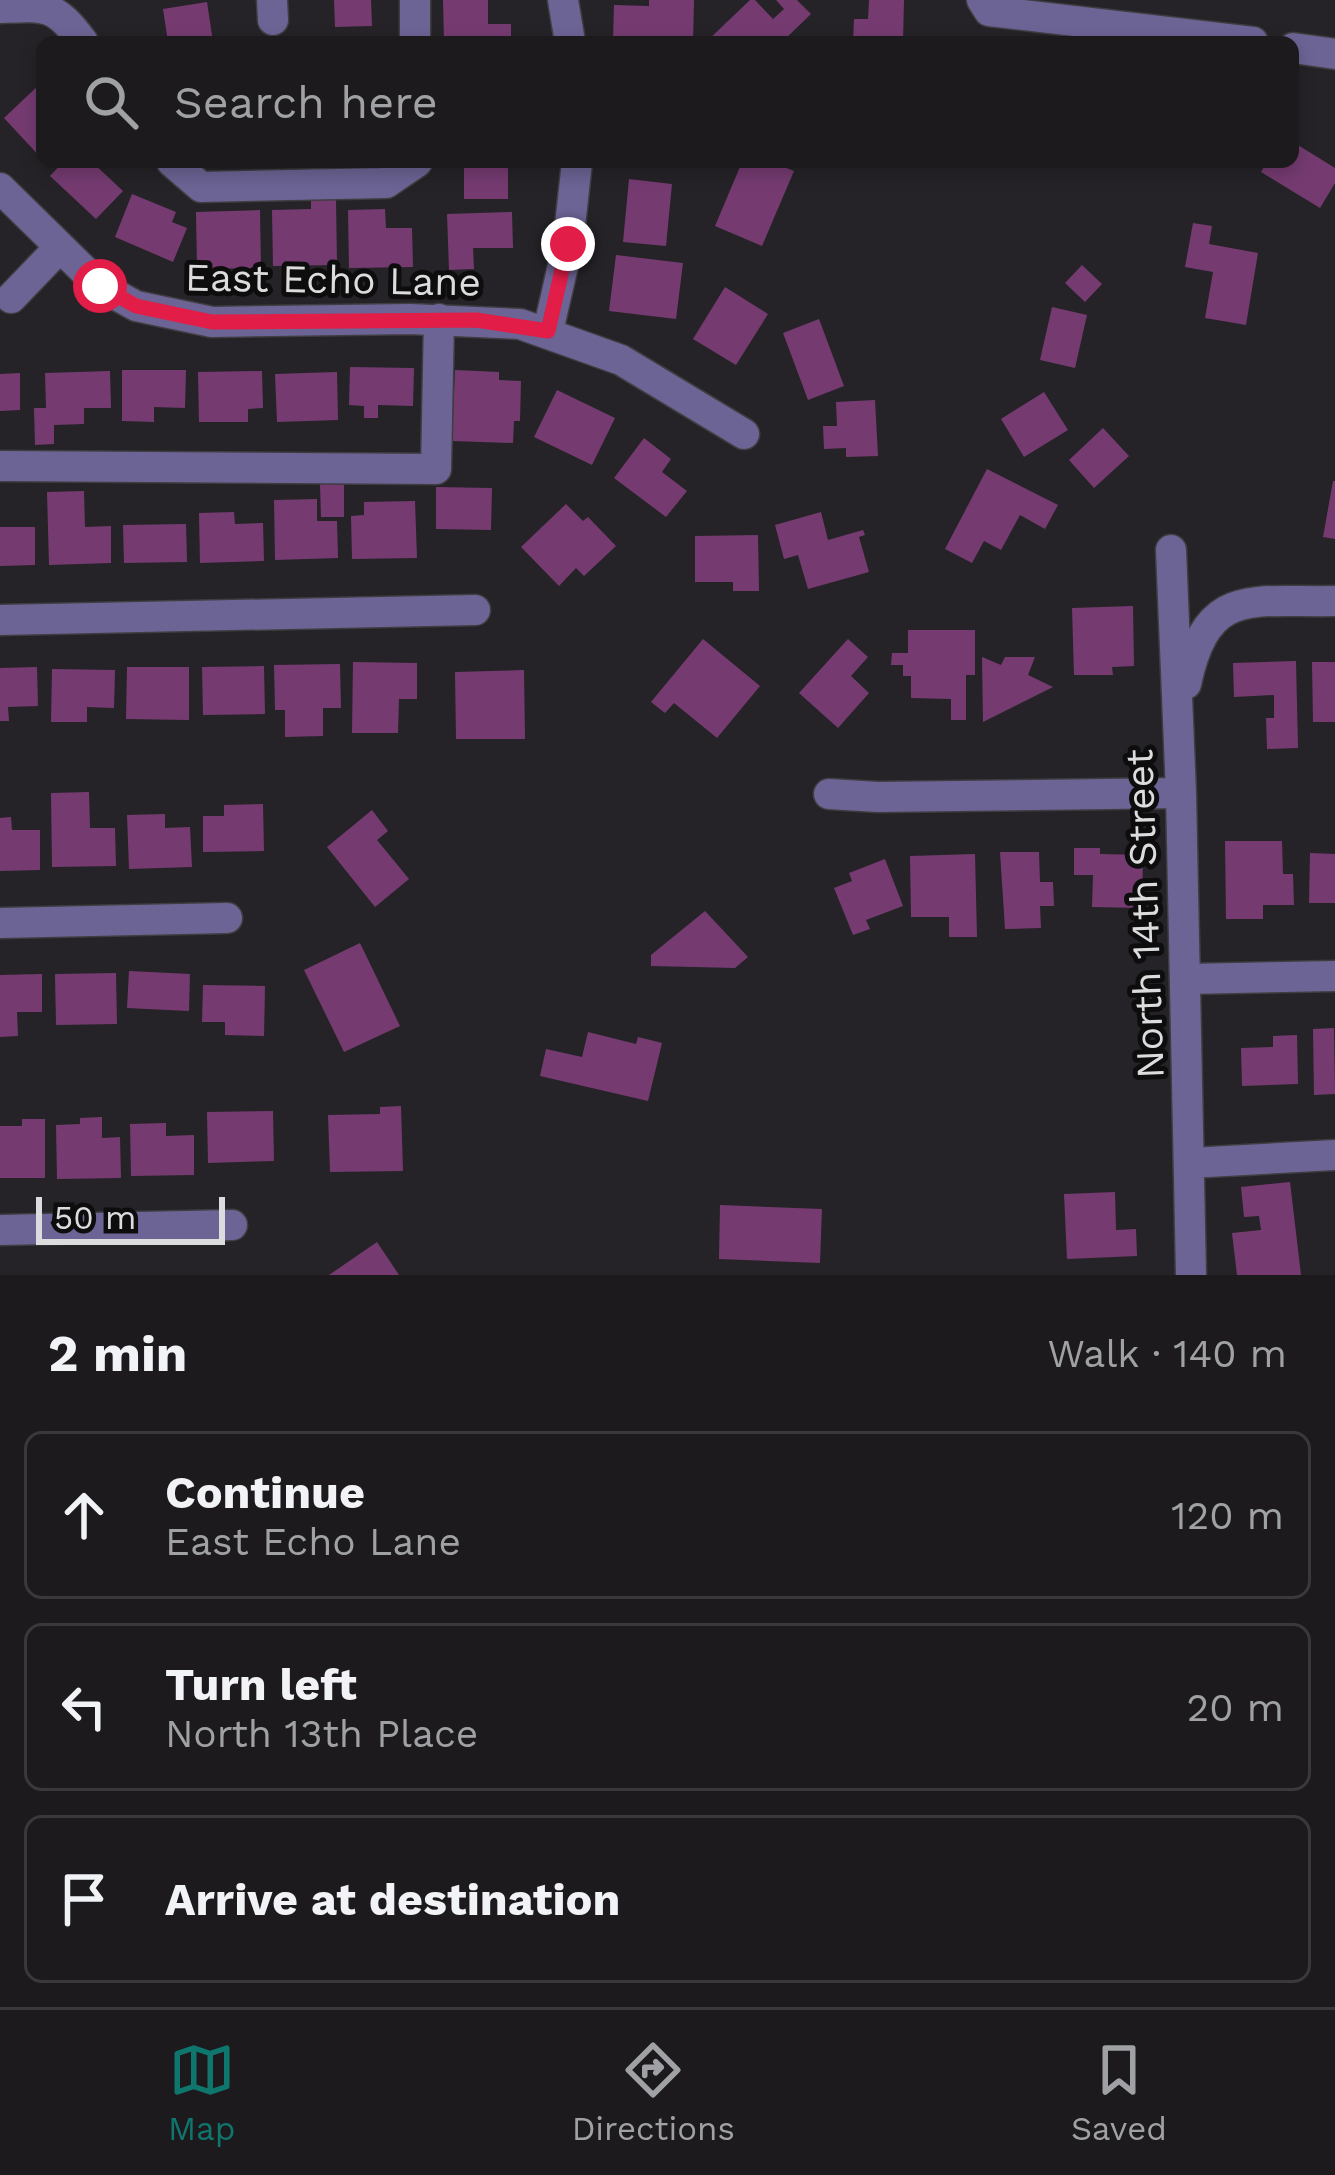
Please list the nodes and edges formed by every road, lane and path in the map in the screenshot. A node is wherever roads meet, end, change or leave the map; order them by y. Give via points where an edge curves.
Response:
1 (415, 0) edge
2 (563, 0) edge
3 (986, 5) edge
4 (0, 8) edge
5 (79, 36) edge
6 (416, 36) edge
7 (569, 36) edge
8 (1210, 36) edge
9 (1299, 49) edge
10 (1335, 54) edge
11 (179, 168) edge
12 (408, 168) edge
13 (576, 168) edge
14 (0, 188) edge
15 (60, 247) junction
16 (11, 298) dead end
17 (439, 320) junction
18 (548, 331) junction
19 (743, 434) dead end
20 (0, 466) edge
21 (1171, 550) dead end
22 (1335, 602) edge
23 (475, 610) dead end
24 (0, 620) edge
25 (1177, 729) junction
26 (1181, 793) junction
27 (829, 794) dead end
28 (227, 918) dead end
29 (0, 923) edge
30 (1335, 976) edge
31 (1186, 979) junction
32 (1335, 1155) edge
33 (1190, 1163) junction
34 (232, 1225) dead end
35 (0, 1230) edge
36 (1191, 1275) edge

1 - 6 street
2 - 7 street
3 - 8 street
4 - 5 street via 63,14
9 - 10 street
11 - 12 street via 201,187 386,183
13 - 18 street
14 - 15 street, East Echo Lane
15 - 16 street
15 - 17 street, East Echo Lane via 100,286 168,316
17 - 18 street, East Echo Lane
17 - 20 street via 436,469
18 - 19 street, East Echo Lane via 621,359
21 - 25 street, North 14th Street
22 - 25 street via 1227,608 1194,646
23 - 24 street
25 - 26 street, North 14th Street
26 - 27 street
26 - 31 street, North 14th Street
28 - 29 street
30 - 31 street
31 - 33 street, North 14th Street
32 - 33 street
33 - 36 street, North 14th Street
34 - 35 street

